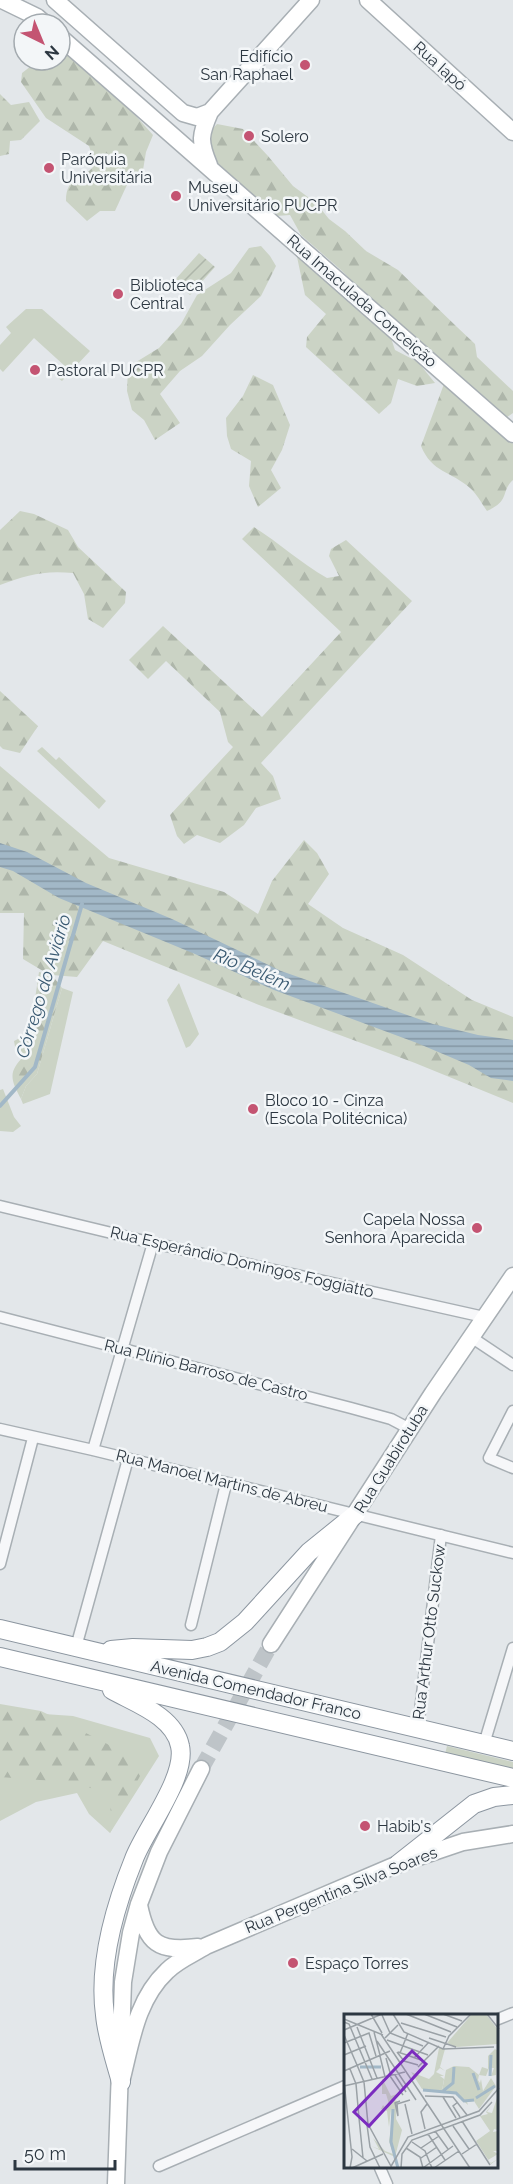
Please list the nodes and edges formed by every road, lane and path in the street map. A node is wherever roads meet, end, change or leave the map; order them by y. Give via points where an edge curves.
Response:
1 (2, 0) edge
2 (55, 0) edge
3 (311, 0) edge
4 (368, 0) edge
5 (25, 12) edge
6 (72, 47) edge
7 (210, 112) junction
8 (513, 132) edge
9 (210, 168) junction
10 (513, 434) edge
11 (0, 1206) edge
12 (153, 1243) junction
13 (512, 1280) edge
14 (0, 1317) edge
15 (484, 1317) junction
16 (471, 1337) junction
17 (121, 1349) junction
18 (513, 1365) edge
19 (513, 1411) edge
20 (0, 1429) edge
21 (410, 1429) junction
22 (33, 1438) junction
23 (93, 1450) junction
24 (129, 1459) junction
25 (513, 1468) edge
26 (226, 1484) junction
27 (356, 1514) junction
28 (441, 1535) junction
29 (513, 1553) edge
30 (0, 1564) edge
31 (191, 1624) dead end
32 (0, 1629) edge
33 (271, 1644) tunnel mouth
34 (76, 1647) junction
35 (513, 1648) edge
36 (96, 1652) junction
37 (0, 1657) edge
38 (92, 1678) junction
39 (418, 1728) junction
40 (484, 1744) junction
41 (513, 1751) edge
42 (201, 1769) tunnel mouth
43 (513, 1778) edge
44 (513, 1794) edge
45 (513, 1834) edge
46 (398, 1864) junction
47 (139, 1904) junction
48 (206, 1946) junction
49 (513, 2013) edge
50 (498, 2019) edge
51 (121, 2082) junction
52 (344, 2085) edge
53 (159, 2166) dead end
54 (380, 2169) edge
55 (116, 2184) edge
56 (387, 2184) edge

1 - 5 main road
2 - 7 main road via 183,113 197,117
3 - 7 main road
4 - 8 main road, Rua Iapó
6 - 9 main road, Rua Imaculada Conceição
7 - 9 main road via 200,134
9 - 10 main road, Rua Imaculada Conceição
11 - 12 street, Rua Esperândio Domingos Foggiatto
12 - 15 street, Rua Esperândio Domingos Foggiatto
12 - 17 street
13 - 15 main road, Rua Guabirotuba
14 - 17 street, Rua Plínio Barroso de Castro
15 - 16 main road, Rua Guabirotuba
16 - 18 street
16 - 21 main road, Rua Guabirotuba
17 - 21 street, Rua Plínio Barroso de Castro via 391,1419
17 - 23 street
19 - 25 street via 489,1458
20 - 22 street, Rua Manoel Martins de Abreu
21 - 27 main road, Rua Guabirotuba
22 - 23 street, Rua Manoel Martins de Abreu
22 - 30 street
23 - 24 street, Rua Manoel Martins de Abreu
24 - 26 street, Rua Manoel Martins de Abreu
24 - 34 street
26 - 27 street, Rua Manoel Martins de Abreu
26 - 31 street
27 - 28 street, Rua Manoel Martins de Abreu
27 - 33 main road, Rua Guabirotuba
27 - 36 highway via 309,1552 245,1622 220,1642 192,1650 133,1648
28 - 29 street, Rua Manoel Martins de Abreu
28 - 39 street, Rua Arthur Otto Suckow
32 - 34 highway, Avenida Comendador Franco
34 - 36 highway, Avenida Comendador Franco
35 - 40 street
36 - 39 highway, Avenida Comendador Franco
37 - 38 highway, Avenida Comendador Franco
38 - 43 highway, Avenida Comendador Franco
38 - 51 highway via 154,1713 167,1724 180,1746 174,1780 135,1856 110,1935 103,1990 105,2016
39 - 40 highway, Avenida Comendador Franco
40 - 41 highway, Avenida Comendador Franco
42 - 47 main road via 159,1852
44 - 46 highway via 474,1804
45 - 46 main road, Rua Pergentina Silva Soares via 463,1842
46 - 48 main road, Rua Pergentina Silva Soares
47 - 48 main road, Rua Pergentina Silva Soares via 148,1934 160,1946
47 - 51 main road via 123,1983
48 - 51 main road, Rua Pergentina Silva Soares via 167,1970 145,1998
49 - 50 street
51 - 55 main road
52 - 53 street
54 - 56 street

